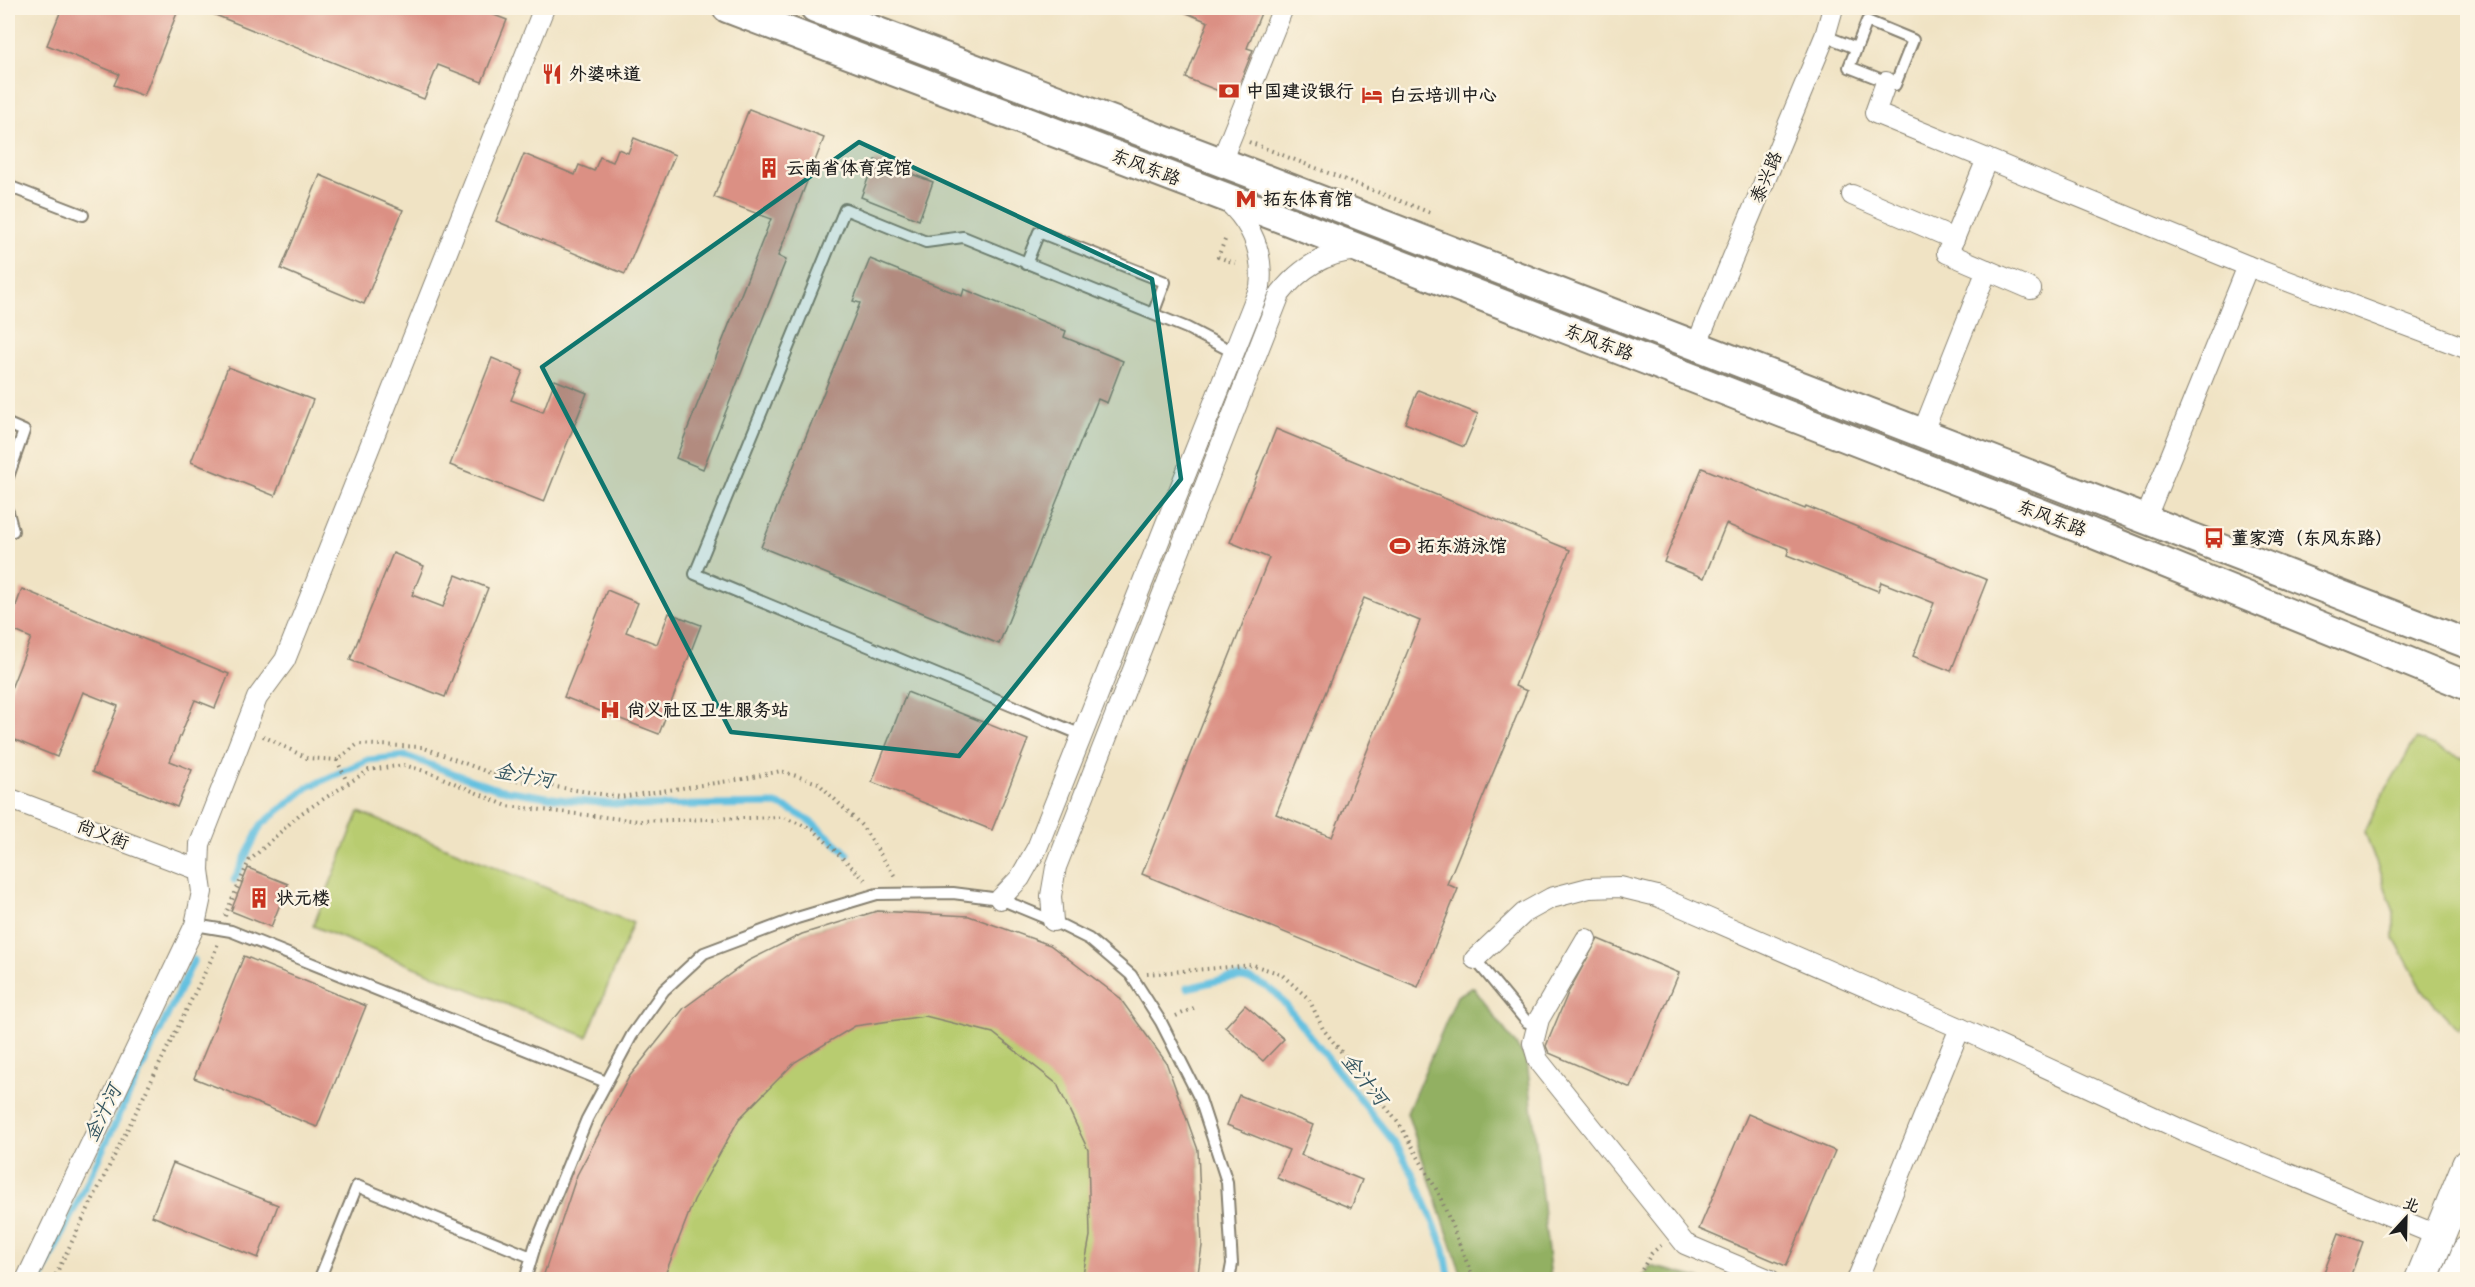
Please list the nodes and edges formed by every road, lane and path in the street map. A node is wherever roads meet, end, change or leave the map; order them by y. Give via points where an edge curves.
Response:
1 (544, 8) edge
2 (727, 8) edge
3 (1283, 8) edge
4 (1833, 8) edge
5 (822, 9) edge
6 (1825, 36) junction
7 (1856, 48) junction
8 (1886, 82) junction
9 (1248, 142) dead end
10 (1209, 158) junction
11 (1987, 159) junction
12 (1185, 182) junction
13 (8, 186) edge
14 (1218, 194) junction
15 (1852, 195) dead end
16 (1431, 213) dead end
17 (83, 215) dead end
18 (1954, 239) junction
19 (1225, 240) dead end
20 (1361, 250) junction
21 (1235, 263) dead end
22 (1026, 264) junction
23 (2247, 266) junction
24 (1987, 270) junction
25 (2031, 289) dead end
26 (1153, 315) junction
27 (1696, 346) junction
28 (2468, 349) edge
29 (1234, 353) junction
30 (8, 424) edge
31 (1922, 434) junction
32 (8, 477) edge
33 (8, 512) edge
34 (2145, 520) junction
35 (14, 531) dead end
36 (2468, 644) edge
37 (2468, 686) edge
38 (246, 728) junction
39 (1082, 735) junction
40 (337, 760) junction
41 (347, 782) junction
42 (8, 798) edge
43 (199, 870) junction
44 (877, 894) junction
45 (906, 894) junction
46 (1000, 899) junction
47 (1053, 921) junction
48 (195, 925) junction
49 (222, 929) junction
50 (1586, 939) dead end
51 (1476, 959) joint
52 (1131, 975) junction
53 (1527, 1022) dead end
54 (1960, 1028) junction
55 (606, 1082) junction
56 (2468, 1165) edge
57 (1675, 1232) junction
58 (2439, 1236) junction
59 (2468, 1252) edge
60 (531, 1257) junction
61 (26, 1280) edge
62 (53, 1280) edge
63 (319, 1280) edge
64 (525, 1280) edge
65 (1229, 1280) edge
66 (1474, 1280) edge
67 (1636, 1280) edge
68 (1770, 1280) edge
69 (1857, 1280) edge
70 (2421, 1280) edge
71 (2457, 1280) edge

1 - 38 street via 285,660 257,698
2 - 12 main road, 东风东路
3 - 10 street
4 - 6 street, 泰兴路
5 - 10 main road, 东风东路
6 - 7 lane
6 - 27 street, 泰兴路
7 - 8 lane via 1849,67
7 - 8 lane via 1867,21 1913,40 1895,85
8 - 11 street via 1875,113
9 - 16 path
10 - 12 main road via 1196,180
10 - 27 main road, 东风东路
11 - 18 street
11 - 23 street
12 - 14 main road, 东风东路
13 - 17 lane
14 - 20 main road, 东风东路
14 - 29 street via 1247,224 1262,270 1260,287
15 - 18 street
18 - 24 street via 1947,253
19 - 21 path via 1218,257
20 - 37 main road, 东风东路 via 2057,520
20 - 47 street via 1314,262 1280,294 1056,867 1051,896
22 - 26 lane
22 - 26 lane via 1039,232 1165,282
22 - 39 lane via 963,237 926,242 845,209 695,574
23 - 28 street
23 - 34 street
24 - 25 street
24 - 31 street
26 - 29 lane
27 - 31 main road, 东风东路
29 - 39 street
30 - 32 lane via 24,431
31 - 34 main road, 东风东路
33 - 35 lane
34 - 36 main road, 东风东路
38 - 40 path via 307,758
38 - 43 street via 200,844
39 - 46 street via 1037,849 1020,878
40 - 41 path
40 - 45 path via 358,744 422,747 506,779 620,797 781,771 818,783 862,826
41 - 44 path via 369,770 404,765 507,806 639,821 782,817 813,829 862,874
41 - 49 path via 300,814 249,861
42 - 43 street, 尚义街
43 - 48 street via 202,892
44 - 45 lane
44 - 55 lane via 797,918 704,953 664,990 632,1035
45 - 46 lane via 953,893
46 - 47 lane
47 - 52 lane via 1089,939
48 - 49 lane
48 - 61 street
49 - 55 lane
49 - 62 path via 214,954
50 - 57 street via 1539,1019 1533,1043 1538,1060
51 - 53 lane
51 - 54 street via 1524,914 1551,898 1589,888 1620,887 1657,896
52 - 65 lane via 1161,1022 1200,1099 1227,1182 1232,1264
52 - 66 path via 1253,965 1281,974 1309,999 1323,1029 1400,1125 1439,1194
54 - 58 street via 2182,1130
54 - 69 street
55 - 60 lane
56 - 58 main road
57 - 67 path via 1651,1254
57 - 68 street via 1685,1244
58 - 70 main road
59 - 71 main road
60 - 63 lane via 357,1186
60 - 64 lane

